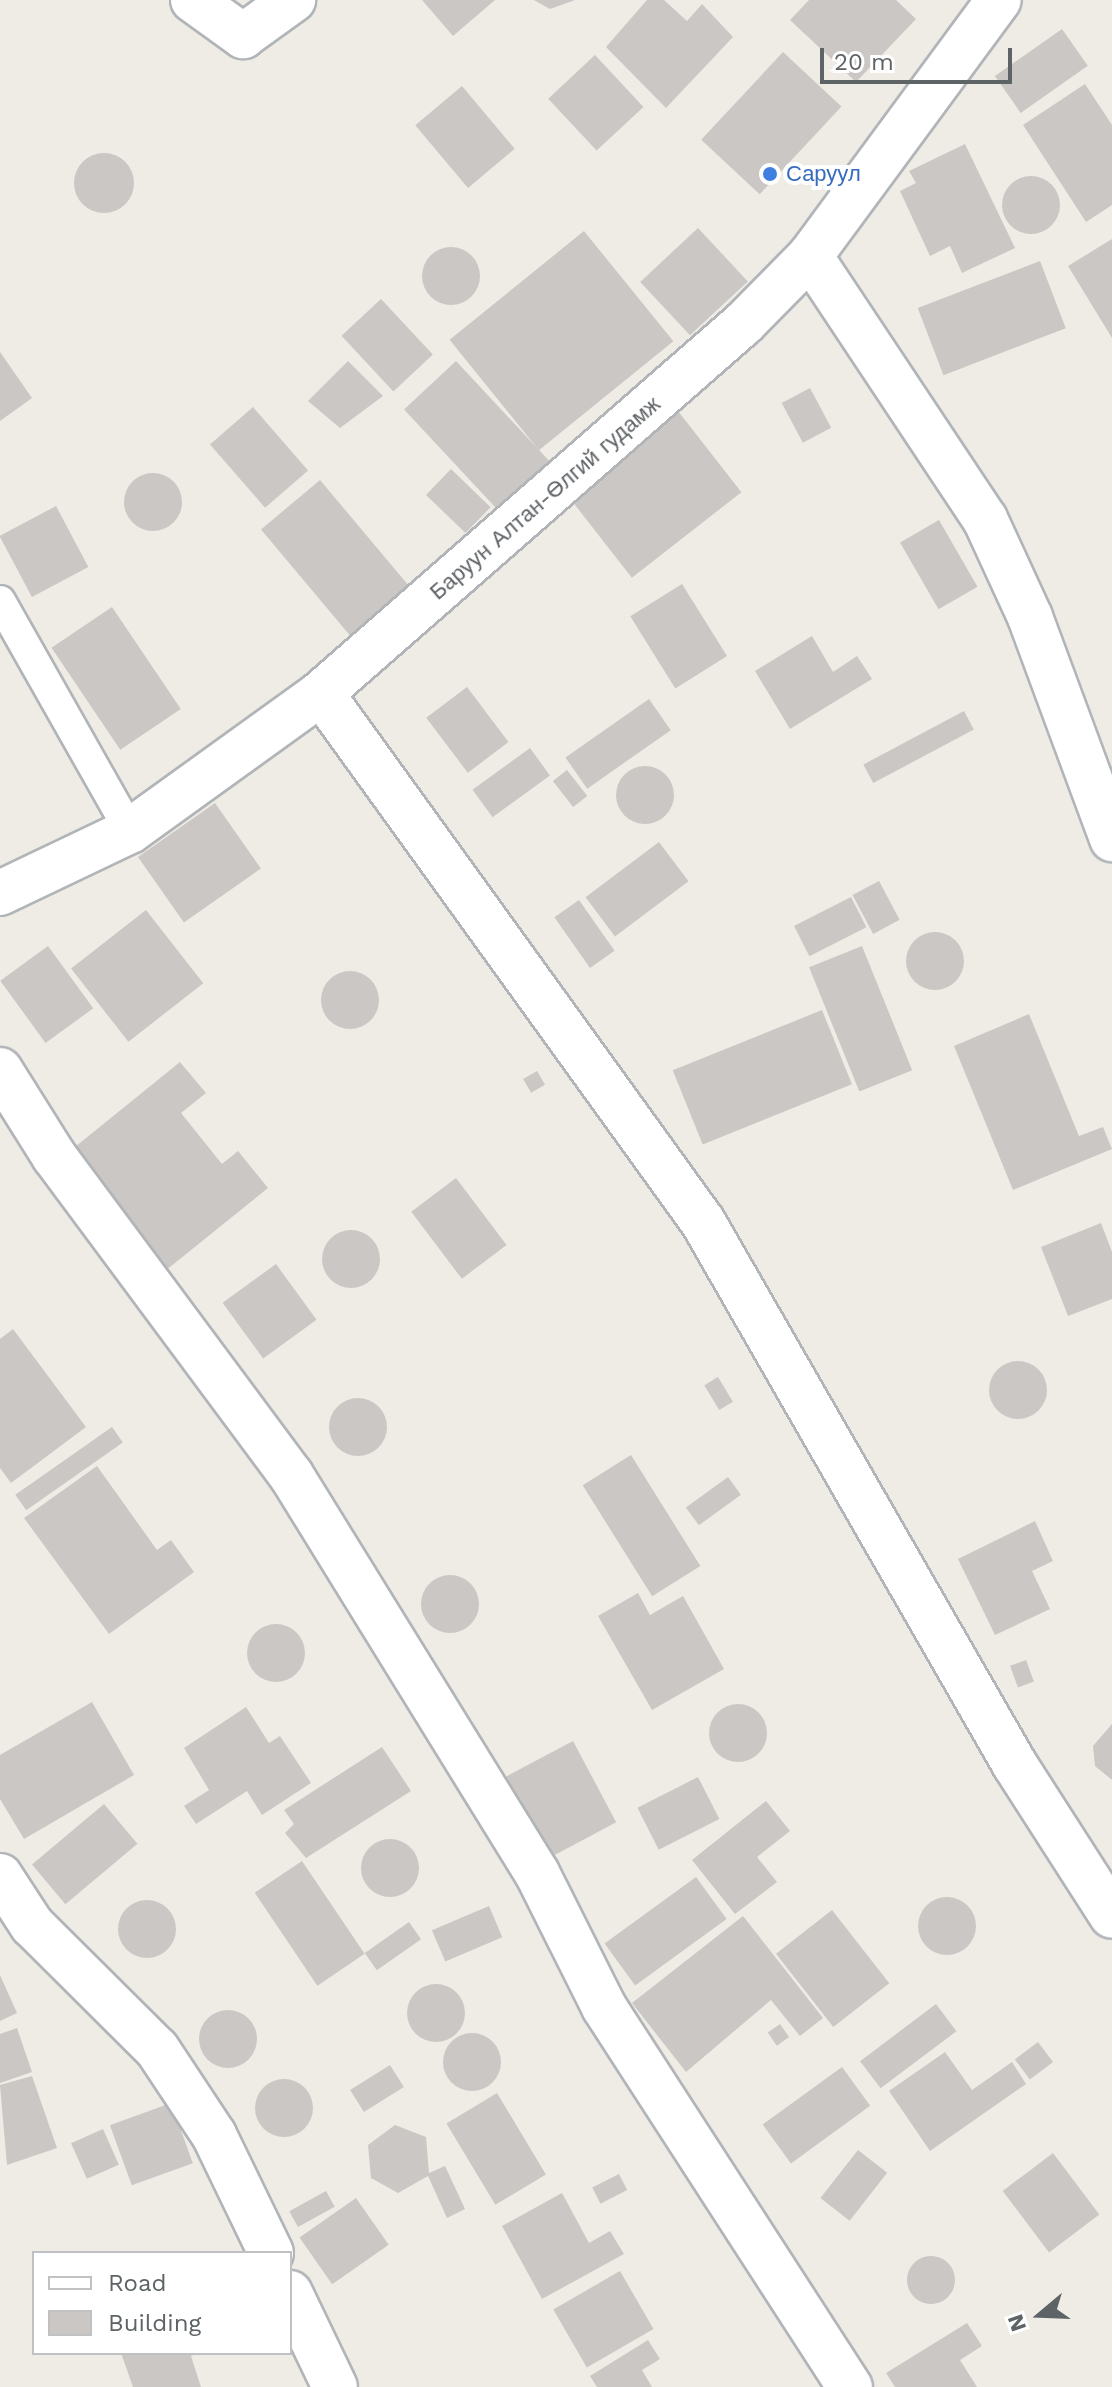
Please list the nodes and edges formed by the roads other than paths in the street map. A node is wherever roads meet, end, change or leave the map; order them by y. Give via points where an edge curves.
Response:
1 (193, 0) edge
2 (293, 0) edge
3 (999, 0) edge
4 (810, 256) junction
5 (0, 601) edge
6 (321, 693) junction
7 (130, 831) junction
8 (1112, 839) edge
9 (0, 893) edge
10 (0, 1070) edge
11 (0, 1876) edge
12 (1112, 1916) edge
13 (270, 2251) edge
14 (292, 2297) edge
15 (335, 2387) edge
16 (850, 2387) edge

1 - 2 street via 243,36
3 - 4 street, Баруун Алтан-Өлгий гудамж
4 - 6 street, Баруун Алтан-Өлгий гудамж via 721,343
4 - 8 street via 985,519 1030,617 1078,762
5 - 7 lane
6 - 7 street, Баруун Алтан-Өлгий гудамж
6 - 12 street via 703,1222 1015,1765
7 - 9 street, Баруун Алтан-Өлгий гудамж
10 - 16 street via 54,1156 291,1475 537,1873 604,2007
11 - 13 street via 32,1925 157,2049 214,2135
14 - 15 street

